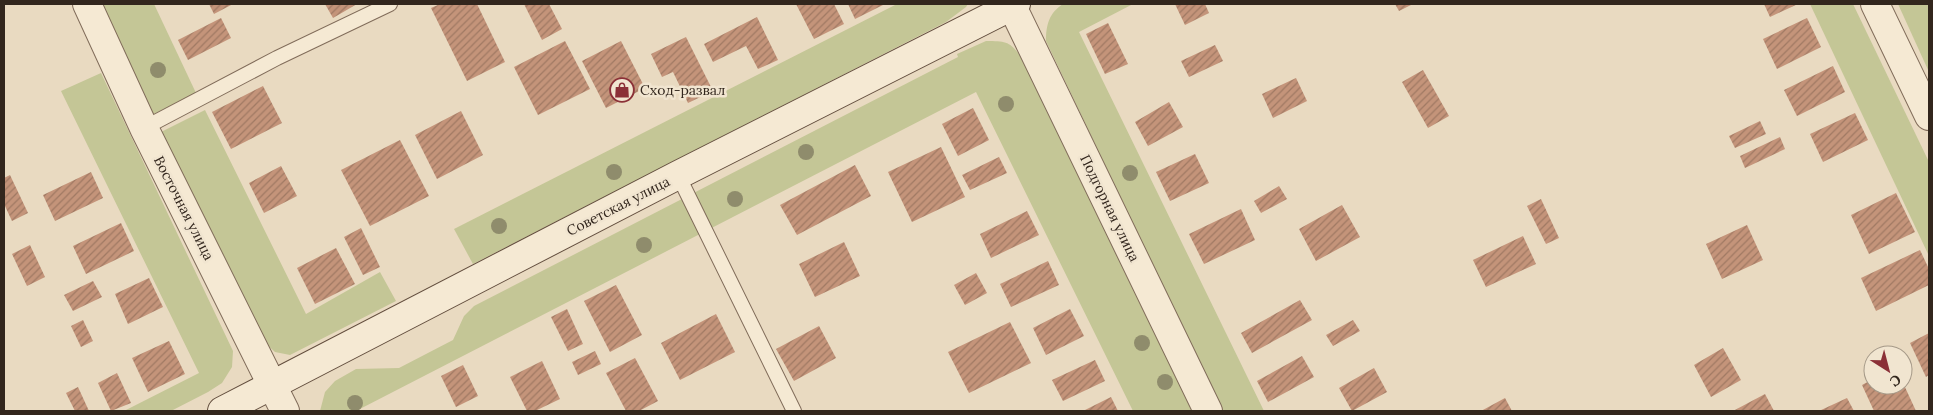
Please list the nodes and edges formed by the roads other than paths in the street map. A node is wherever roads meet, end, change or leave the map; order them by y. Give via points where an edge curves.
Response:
1 (87, 4) edge
2 (390, 4) edge
3 (1014, 4) edge
4 (1875, 4) edge
5 (1929, 116) edge
6 (144, 128) junction
7 (678, 175) junction
8 (272, 385) junction
9 (222, 411) edge
10 (285, 411) edge
11 (794, 411) edge
12 (1208, 411) edge

1 - 6 street, Восточная улица
2 - 6 lane
3 - 7 street, Советская улица
3 - 12 street, Подгорная улица
4 - 5 street
6 - 8 street, Восточная улица
7 - 8 street, Советская улица
7 - 11 lane
8 - 9 street, Советская улица
8 - 10 street, Восточная улица

